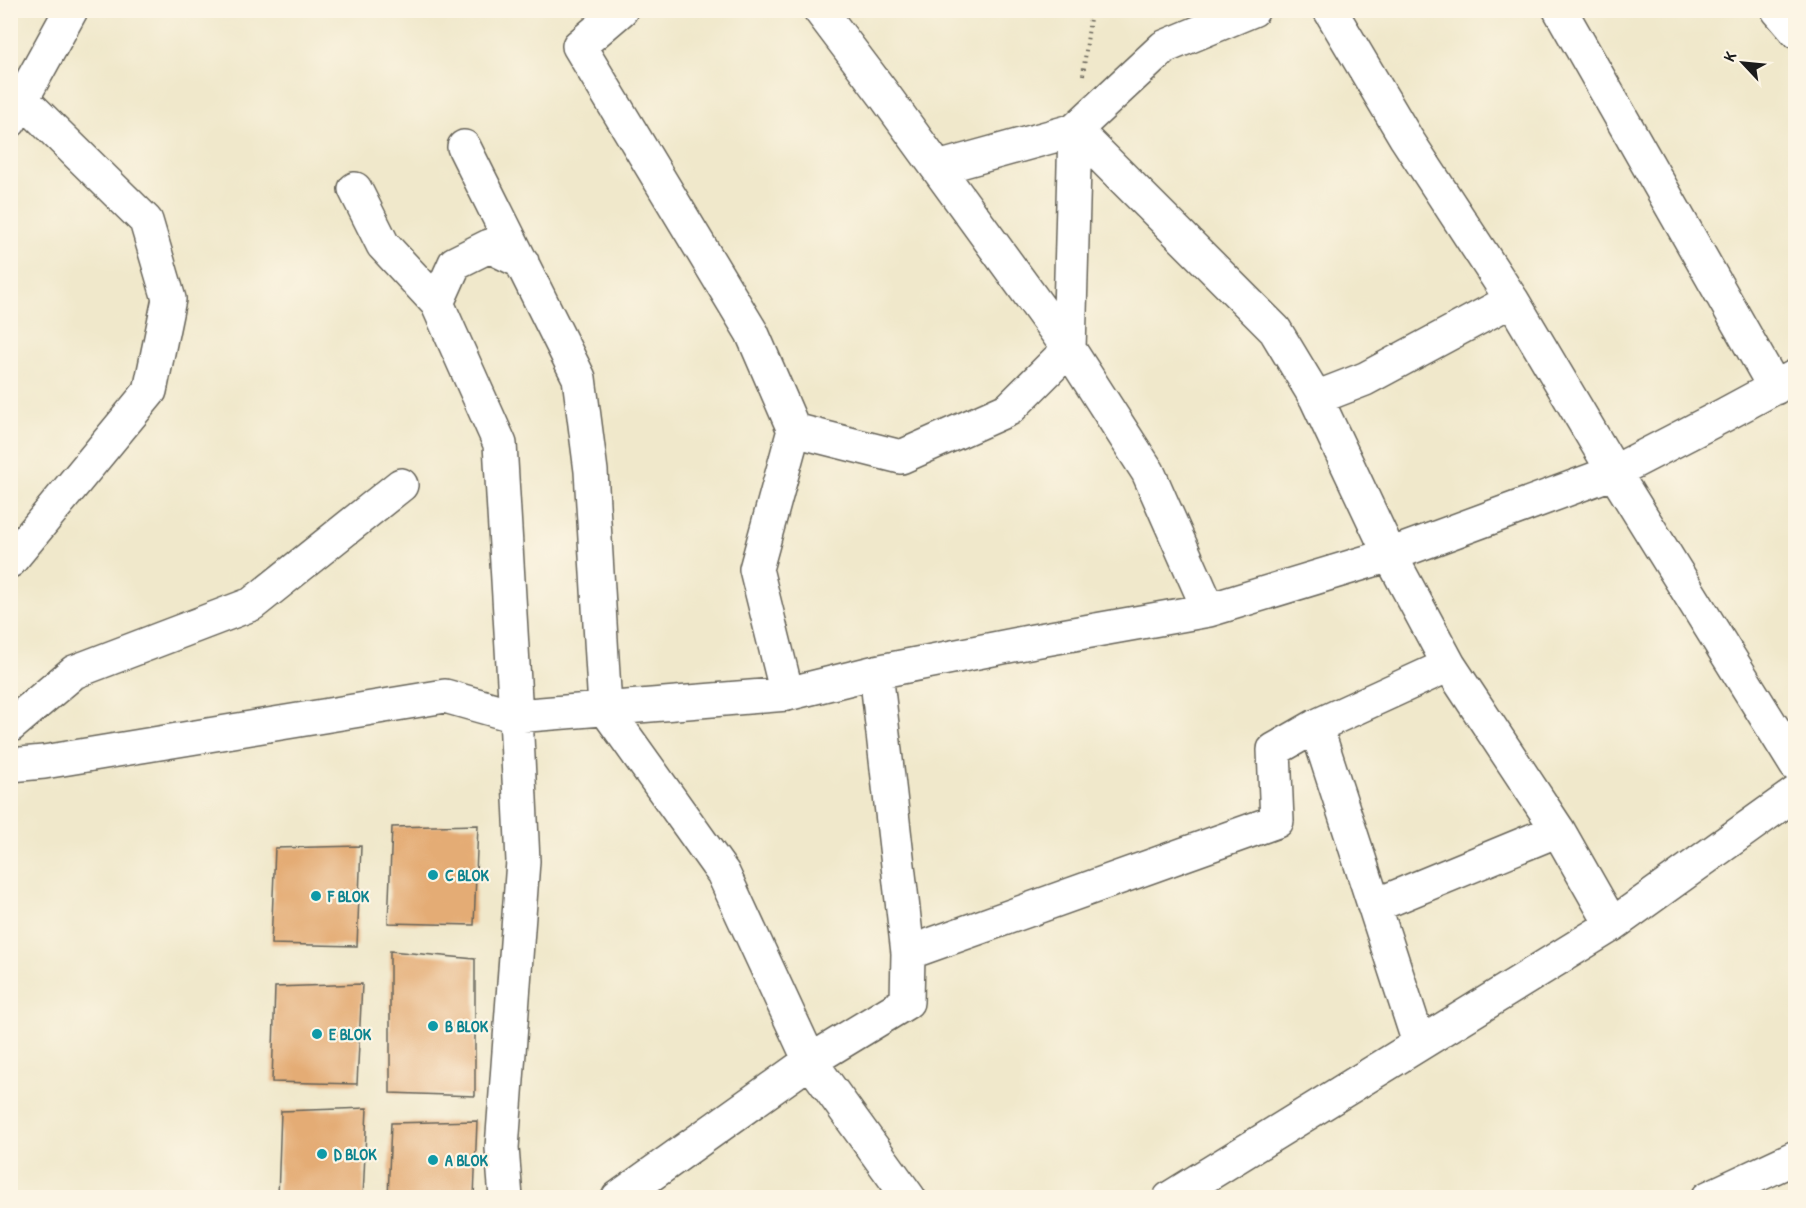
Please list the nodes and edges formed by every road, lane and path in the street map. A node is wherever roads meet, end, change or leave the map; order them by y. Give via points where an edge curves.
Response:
1 (71, 10) edge
2 (621, 10) edge
3 (820, 10) edge
4 (1091, 10) edge
5 (1253, 10) edge
6 (1330, 10) edge
7 (1560, 10) edge
8 (1778, 10) edge
9 (1796, 31) edge
10 (16, 110) edge
11 (1076, 130) junction
12 (464, 147) dead end
13 (938, 168) junction
14 (355, 189) dead end
15 (522, 262) junction
16 (1512, 300) junction
17 (437, 303) junction
18 (1070, 349) junction
19 (1785, 382) edge
20 (1316, 398) junction
21 (794, 430) junction
22 (1614, 472) junction
23 (401, 485) dead end
24 (1390, 555) junction
25 (10, 561) edge
26 (1209, 610) junction
27 (1449, 665) junction
28 (876, 672) junction
29 (787, 694) junction
30 (605, 708) junction
31 (516, 716) junction
32 (10, 726) edge
33 (1316, 726) junction
34 (10, 765) edge
35 (1796, 765) edge
36 (1796, 793) edge
37 (1558, 830) junction
38 (1374, 906) junction
39 (1612, 925) junction
40 (908, 953) junction
41 (1419, 1043) junction
42 (810, 1061) junction
43 (1796, 1156) edge
44 (506, 1197) edge
45 (618, 1197) edge
46 (909, 1197) edge
47 (1170, 1197) edge
48 (1708, 1197) edge

1 - 10 street
2 - 21 street via 579,46 752,333
3 - 13 street
4 - 11 path
5 - 11 street via 1164,47
6 - 16 street via 1406,138
7 - 19 street
8 - 9 street
10 - 25 street via 146,221 170,299 150,391
11 - 13 street
11 - 18 street
11 - 20 street via 1275,330
12 - 15 street
13 - 18 street
14 - 17 street via 383,245
15 - 17 street via 489,246 455,263
15 - 30 street via 579,378 591,471
16 - 20 street via 1365,379
16 - 22 street
17 - 31 street via 500,444
18 - 21 street via 1009,409 901,457
18 - 26 street via 1148,472
19 - 22 street
20 - 24 street
21 - 29 street via 756,569
22 - 24 street
22 - 35 street
23 - 32 street via 252,604 74,672
24 - 26 street
24 - 27 street
26 - 28 street
27 - 33 street
27 - 37 street
28 - 29 street
28 - 40 street
29 - 30 street
30 - 31 street
30 - 42 street via 723,873
31 - 34 street via 445,696
31 - 44 street via 523,861 502,1148
33 - 38 street
33 - 40 street via 1274,750 1277,821
36 - 39 street
37 - 38 street
37 - 39 street
38 - 41 street
39 - 41 street
40 - 42 street via 907,1002
41 - 47 street
42 - 45 street
42 - 46 street
43 - 48 street

